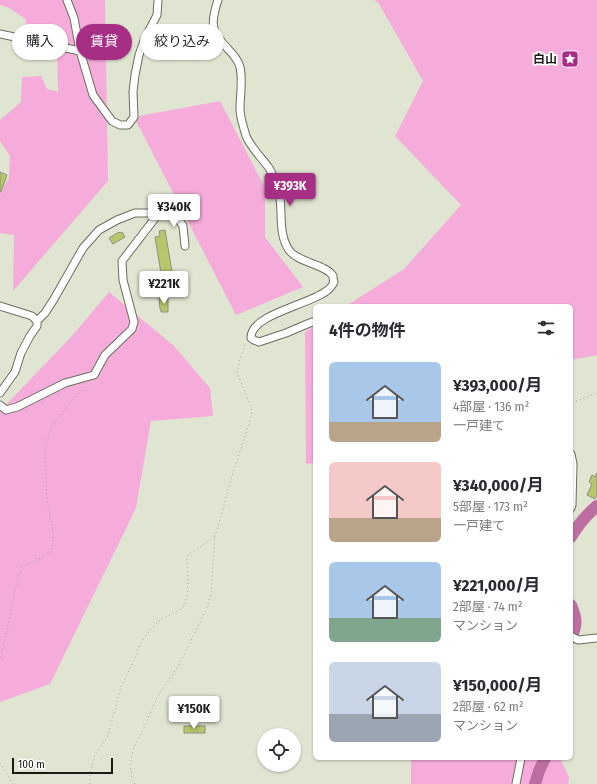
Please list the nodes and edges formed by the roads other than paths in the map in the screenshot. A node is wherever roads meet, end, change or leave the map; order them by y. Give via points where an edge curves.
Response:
1 (67, 0) edge
2 (158, 0) edge
3 (218, 0) edge
4 (76, 29) edge
5 (0, 34) edge
6 (76, 50) edge
7 (83, 60) edge
8 (158, 213) junction
9 (185, 246) dead end
10 (0, 306) edge
11 (38, 321) junction
12 (313, 322) edge
13 (0, 393) edge
14 (0, 405) edge
15 (573, 637) edge
16 (597, 638) edge
17 (521, 760) edge
18 (516, 784) edge

1 - 4 street
2 - 7 street via 157,15 139,55 133,92 134,117 128,125 112,121 93,95
3 - 12 street via 212,26 240,66 242,119 247,138 270,169 278,185 283,237 289,251 298,258 328,271 334,282 316,298 264,320 255,327 250,334 251,338 259,342
5 - 6 street
8 - 9 street via 177,216 183,226
8 - 11 street via 135,213 99,230 82,248 54,299
8 - 14 street via 122,262 123,280 134,322 132,329 106,355 94,375 65,382 17,407 6,410
10 - 11 street via 32,316
11 - 13 street via 21,353 15,372
15 - 16 street via 578,640
17 - 18 street

